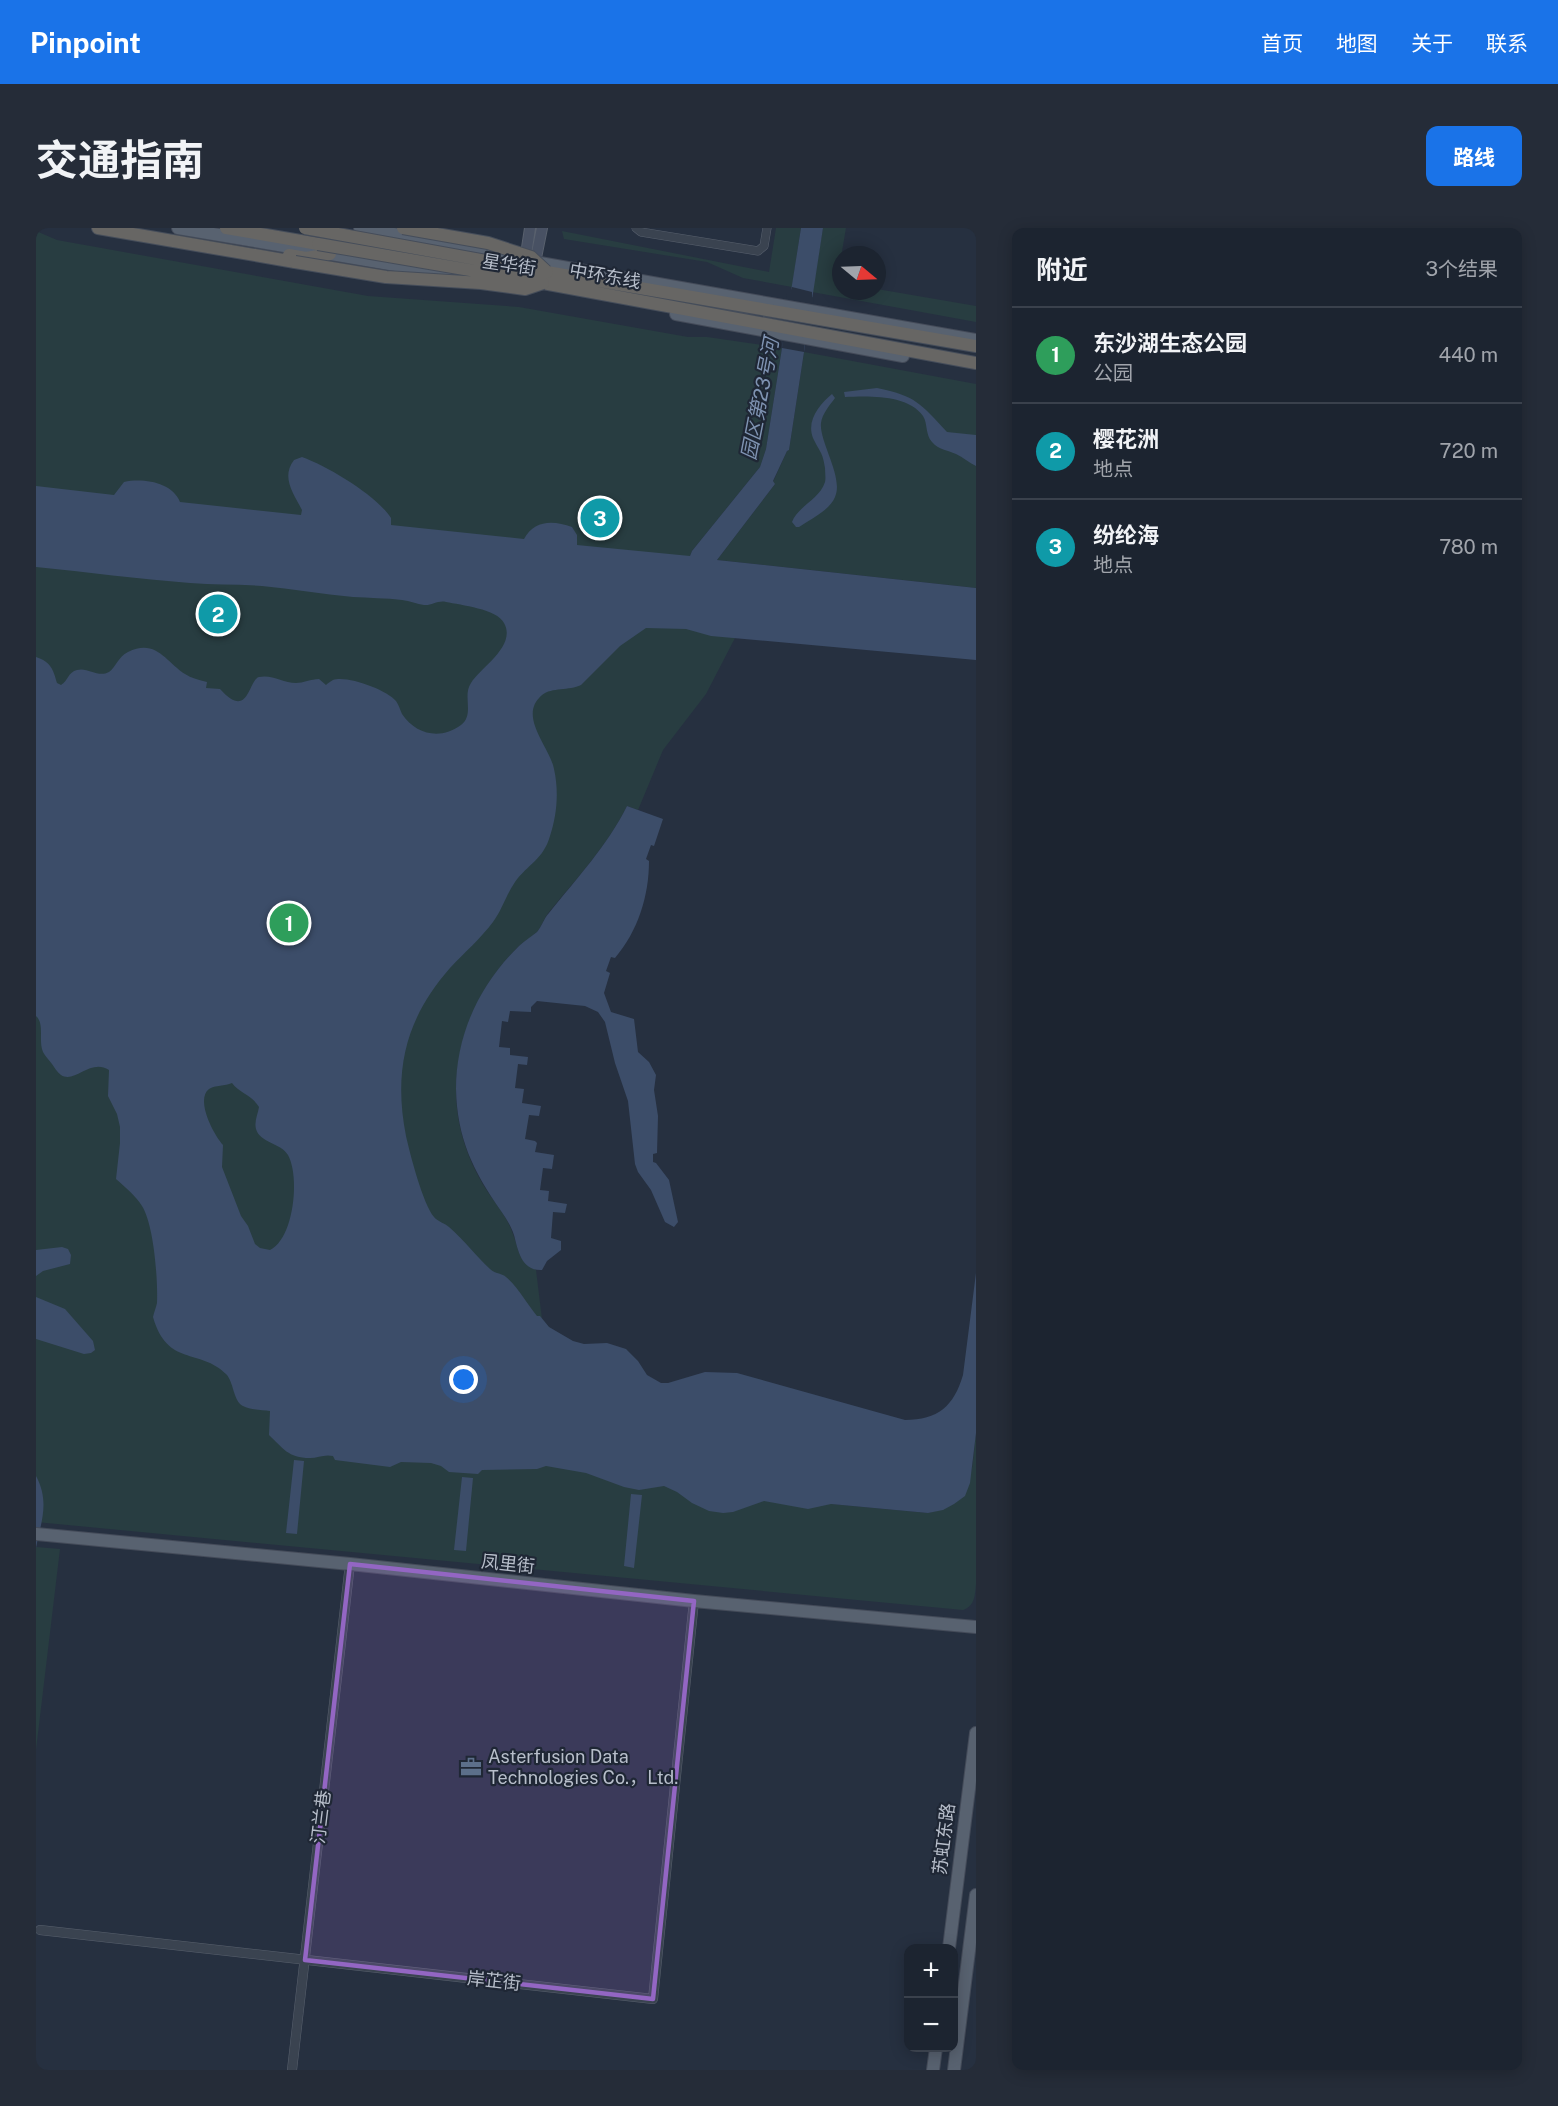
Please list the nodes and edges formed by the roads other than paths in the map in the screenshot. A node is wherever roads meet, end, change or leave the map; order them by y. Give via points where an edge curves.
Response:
1 (98, 228) edge
2 (140, 228) edge
3 (178, 228) edge
4 (226, 228) edge
5 (305, 228) edge
6 (360, 228) edge
7 (404, 228) edge
8 (421, 228) edge
9 (530, 228) edge
10 (542, 228) edge
11 (636, 228) edge
12 (767, 228) edge
13 (445, 243) junction
14 (330, 254) junction
15 (531, 261) junction
16 (545, 277) junction
17 (528, 285) junction
18 (976, 340) edge
19 (976, 346) edge
20 (976, 363) edge
21 (976, 369) edge
22 (38, 1535) edge
23 (350, 1564) junction
24 (694, 1601) junction
25 (976, 1627) edge
26 (976, 1734) edge
27 (976, 1895) edge
28 (40, 1930) dead end
29 (950, 1944) edge
30 (305, 1960) junction
31 (935, 2052) edge
32 (292, 2070) edge
33 (933, 2070) edge
34 (954, 2070) edge

1 - 16 highway, bridge via 386,277 525,289
2 - 14 highway via 306,258
3 - 14 main road, 星华街
4 - 16 highway, 中环东线, bridge
5 - 16 highway, 中环东线, bridge
6 - 13 main road, 星华街
7 - 16 highway, bridge via 488,243 531,257
8 - 13 main road
9 - 15 main road
10 - 15 main road
11 - 12 street via 641,232 758,251 764,246
13 - 15 main road, 星华街
14 - 17 main road, 星华街
15 - 17 main road
15 - 18 main road, 星华街
16 - 19 highway, 中环东线
16 - 20 highway, 中环东线
17 - 21 main road, 星华街
22 - 23 main road, 凤里街
23 - 24 main road, 凤里街
23 - 30 street, 汀兰巷
24 - 25 main road, 凤里街
24 - 30 street, 岸芷街 via 652,1999
26 - 29 main road, 苏虹东路
27 - 34 main road
28 - 30 street, 岸芷街
30 - 32 street, 汀兰巷
31 - 33 main road

